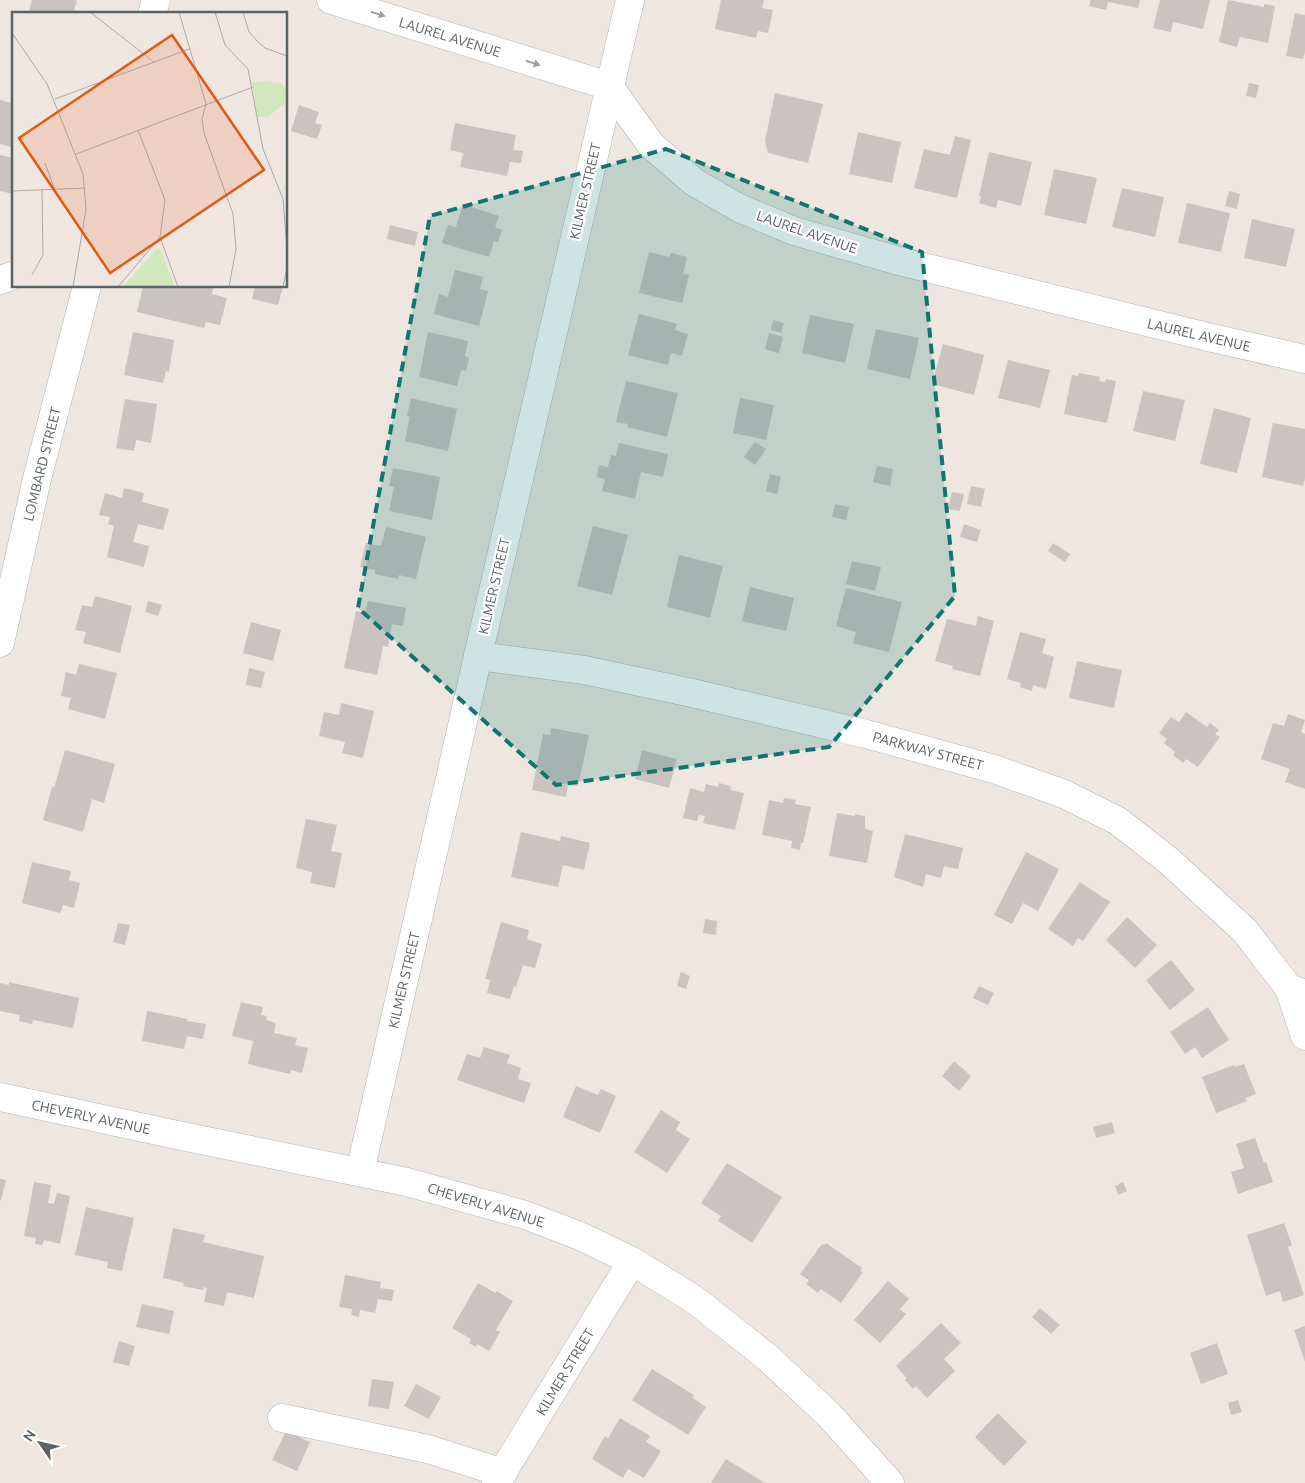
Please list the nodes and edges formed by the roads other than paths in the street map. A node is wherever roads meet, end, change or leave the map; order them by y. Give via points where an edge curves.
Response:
1 (332, 0) edge
2 (630, 0) edge
3 (609, 86) junction
4 (12, 276) edge
5 (0, 280) edge
6 (86, 288) edge
7 (1305, 359) edge
8 (0, 643) edge
9 (478, 656) junction
10 (1297, 991) edge
11 (1305, 1036) edge
12 (0, 1097) edge
13 (360, 1172) junction
14 (632, 1261) junction
15 (282, 1418) dead end
16 (499, 1478) edge
17 (890, 1483) edge

1 -> 3 street, LAUREL AVENUE
2 - 3 street, KILMER STREET
3 - 7 street, LAUREL AVENUE via 651,145 694,182 739,208 794,231 898,261
3 - 9 street, KILMER STREET
4 - 5 street
6 - 8 street, LOMBARD STREET
9 - 10 street, PARKWAY STREET via 584,670 702,695 994,769 1064,794 1118,821 1168,861 1244,931
9 - 13 street, KILMER STREET
10 - 11 street, PARKWAY STREET
12 - 13 street, CHEVERLY AVENUE
13 - 14 street, CHEVERLY AVENUE via 416,1184 525,1215
14 - 16 street, KILMER STREET
14 - 17 street, CHEVERLY AVENUE via 695,1300 767,1357 829,1415
15 - 16 street via 428,1449

